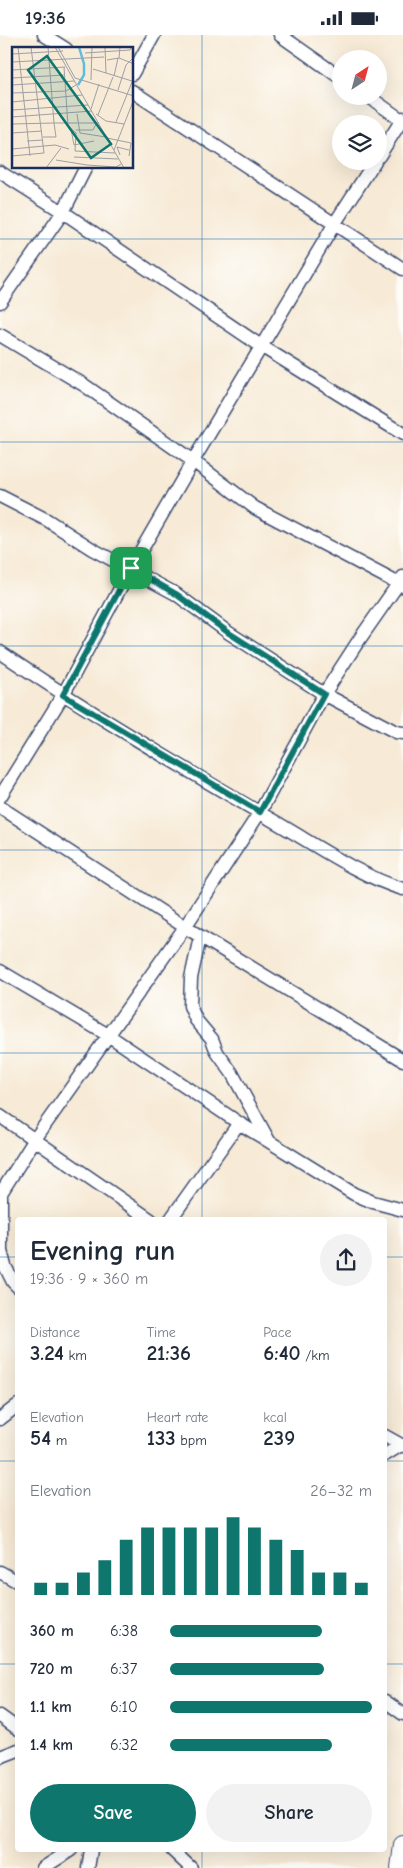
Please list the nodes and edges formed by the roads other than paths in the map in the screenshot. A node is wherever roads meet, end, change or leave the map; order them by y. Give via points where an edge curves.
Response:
1 (44, 35) edge
2 (154, 35) edge
3 (280, 35) edge
4 (63, 47) edge
5 (134, 70) edge
6 (332, 72) edge
7 (134, 92) edge
8 (381, 105) edge
9 (403, 120) edge
10 (387, 144) edge
11 (85, 169) edge
12 (369, 170) edge
13 (0, 172) edge
14 (63, 213) junction
15 (335, 223) junction
16 (403, 269) edge
17 (0, 302) edge
18 (0, 335) edge
19 (261, 346) junction
20 (403, 433) edge
21 (193, 461) junction
22 (0, 496) edge
23 (131, 568) junction
24 (401, 582) edge
25 (0, 652) edge
26 (324, 694) junction
27 (63, 695) junction
28 (403, 733) edge
29 (0, 797) edge
30 (0, 807) edge
31 (260, 812) junction
32 (403, 889) edge
33 (185, 927) junction
34 (200, 937) junction
35 (0, 971) edge
36 (108, 1035) junction
37 (403, 1060) edge
38 (0, 1117) edge
39 (239, 1123) junction
40 (34, 1139) junction
41 (269, 1141) junction
42 (403, 1210) edge
43 (147, 1217) edge
44 (172, 1217) edge
45 (2, 1268) edge
46 (15, 1284) edge
47 (15, 1407) edge
48 (0, 1419) edge
49 (387, 1437) edge
50 (402, 1445) edge
51 (387, 1454) edge
52 (0, 1572) edge
53 (15, 1580) edge
54 (387, 1702) edge
55 (403, 1714) edge
56 (0, 1716) edge
57 (15, 1727) edge
58 (15, 1751) edge
59 (0, 1757) edge
60 (403, 1845) edge
61 (68, 1852) edge
62 (91, 1852) edge
63 (174, 1852) edge
64 (43, 1868) edge
65 (88, 1868) edge
66 (191, 1868) edge
67 (400, 1868) edge

1 - 4 street
2 - 5 street
3 - 6 street
7 - 15 street
8 - 9 street
9 - 10 street
11 - 14 street
12 - 15 street
13 - 14 street
14 - 17 street
14 - 19 street
15 - 16 street
15 - 19 street
18 - 21 street via 84,385
19 - 20 street
19 - 21 street
21 - 23 street
21 - 24 street via 255,508
22 - 23 street
23 - 26 street via 176,594 229,633
23 - 27 street
24 - 26 street
25 - 27 street
26 - 28 street
26 - 31 street
27 - 29 street
27 - 31 street
30 - 33 street
31 - 32 street via 345,862 390,886
31 - 33 street
33 - 34 street
33 - 36 street
34 - 37 street
34 - 41 street via 191,977 190,1006 251,1105
35 - 36 street
36 - 39 street
36 - 40 street
38 - 40 street
39 - 41 street
39 - 44 street
40 - 43 street
40 - 45 street via 2,1193
41 - 42 street via 354,1194
45 - 46 street
47 - 48 street
49 - 50 street
50 - 51 street
52 - 53 street
54 - 55 street
56 - 57 street
58 - 59 street
60 - 67 main road
61 - 64 street
62 - 65 street
63 - 66 street

